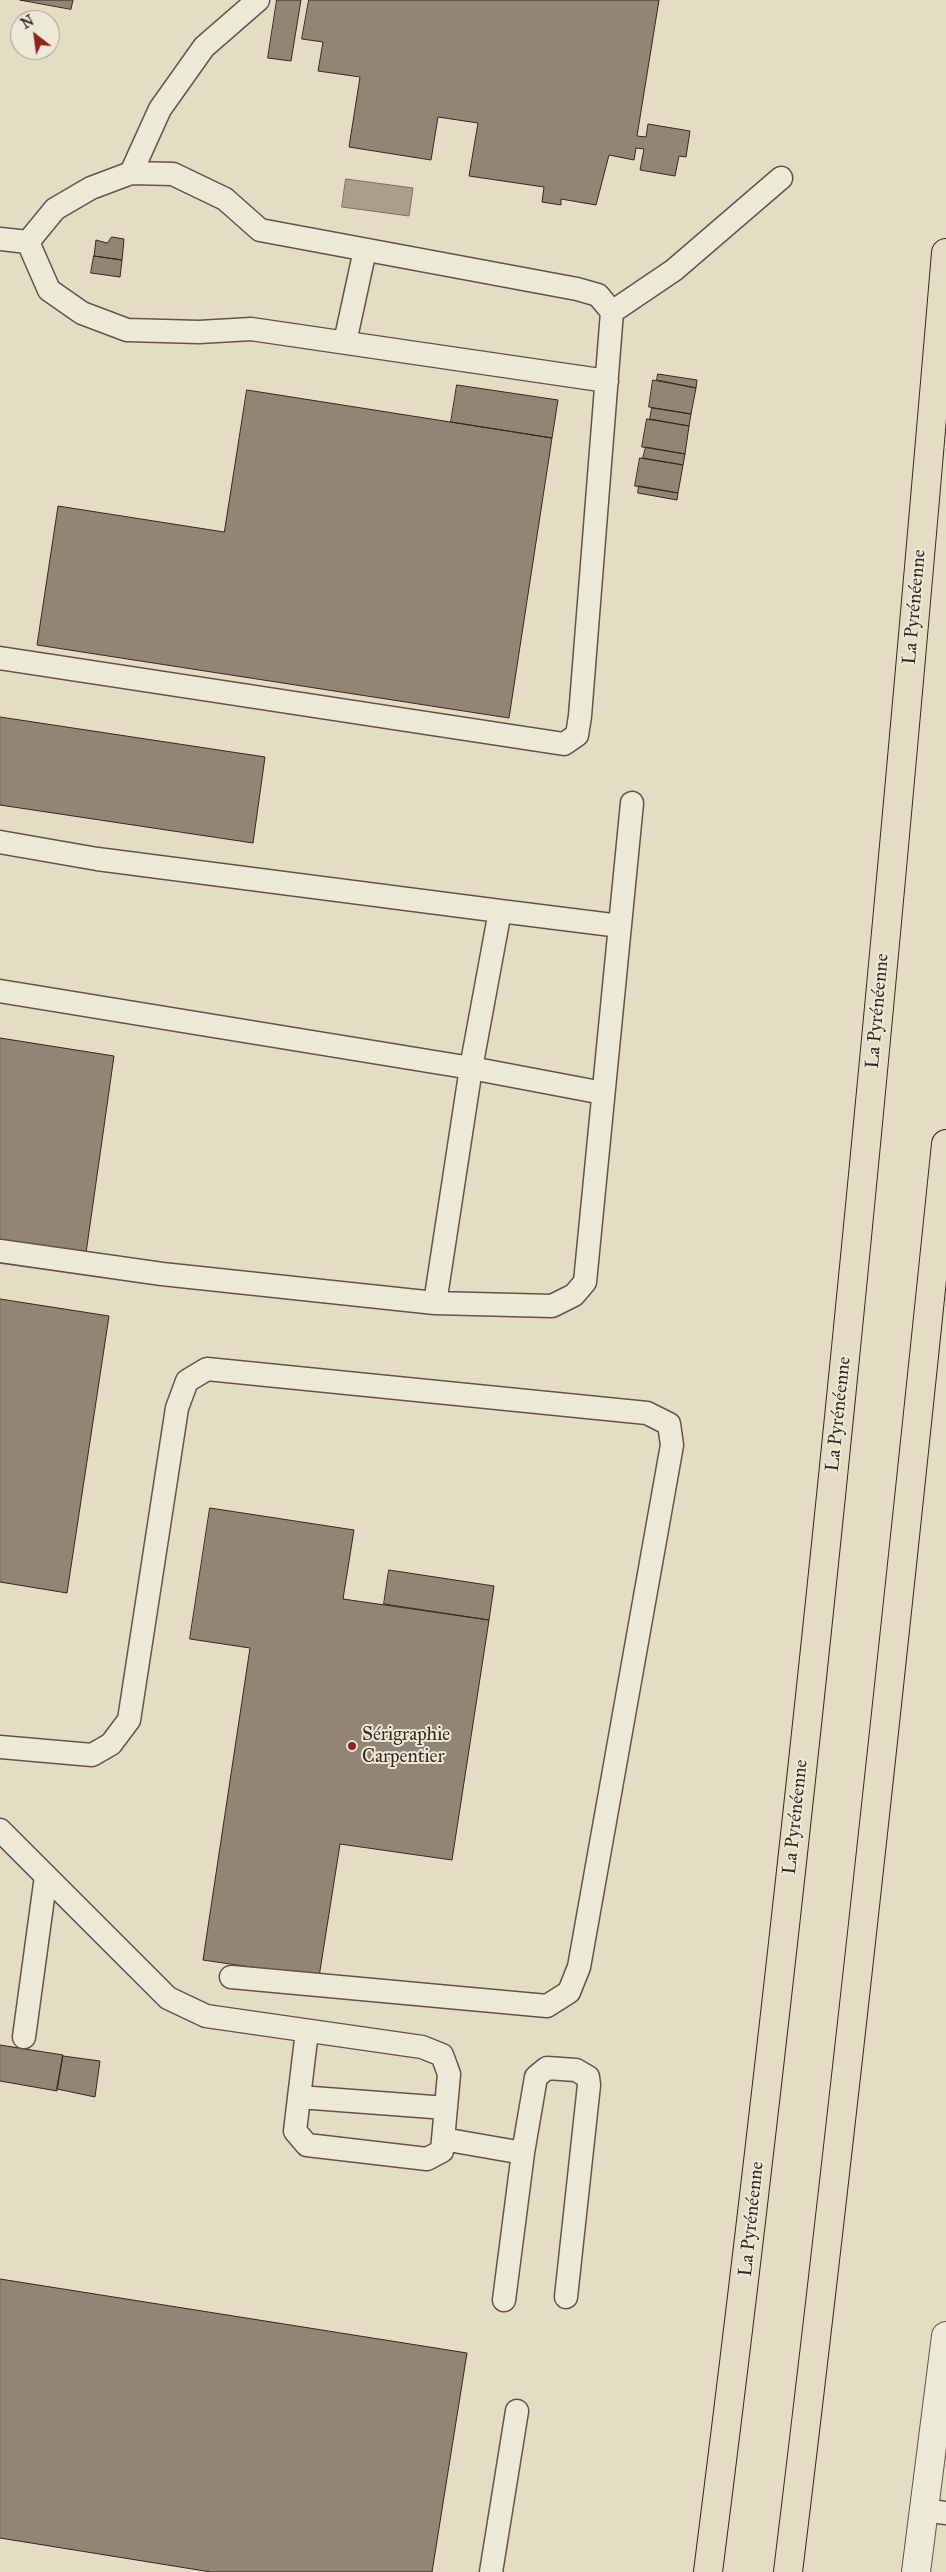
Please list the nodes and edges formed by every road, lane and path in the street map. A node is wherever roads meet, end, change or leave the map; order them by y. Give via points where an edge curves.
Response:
1 (258, 0) edge
2 (131, 174) junction
3 (781, 178) dead end
4 (0, 238) edge
5 (28, 242) junction
6 (365, 250) junction
7 (946, 253) edge
8 (612, 312) junction
9 (345, 342) junction
10 (607, 381) junction
11 (0, 658) edge
12 (632, 803) dead end
13 (0, 842) edge
14 (500, 911) junction
15 (620, 926) junction
16 (0, 990) edge
17 (471, 1068) junction
18 (603, 1093) junction
19 (946, 1144) edge
20 (0, 1250) edge
21 (435, 1303) junction
22 (0, 1747) edge
23 (0, 1830) edge
24 (46, 1876) junction
25 (231, 1977) dead end
26 (307, 2030) junction
27 (24, 2037) dead end
28 (299, 2097) junction
29 (446, 2108) junction
30 (443, 2139) junction
31 (523, 2153) junction
32 (566, 2297) dead end
33 (504, 2300) dead end
34 (946, 2336) edge
35 (518, 2411) dead end
36 (935, 2512) edge
37 (491, 2572) edge
38 (708, 2572) edge
39 (788, 2572) edge
40 (916, 2572) edge

1 - 2 lane via 204,46 160,109
2 - 5 lane via 91,188 55,209
2 - 6 lane via 173,174 225,199 260,230
3 - 8 lane via 674,270
4 - 5 lane
5 - 9 lane via 49,290 82,313 127,330 199,332 251,329
6 - 8 lane via 576,289 598,295
6 - 9 lane
7 - 38 highway, La Pyrénéenne via 864,1168 821,1588 747,2267
8 - 10 lane
9 - 10 lane
10 - 11 lane via 580,716 577,735 564,744
12 - 15 lane
13 - 14 lane via 97,859
14 - 15 lane
14 - 17 lane
15 - 18 lane
16 - 17 lane
17 - 18 lane
17 - 21 lane
18 - 21 lane via 585,1282 574,1295 552,1306
19 - 39 highway via 824,2274
20 - 21 lane via 162,1274
22 - 25 lane via 92,1754 111,1744 129,1720 177,1408 187,1381 208,1368 647,1413 669,1424 672,1445 669,1464 579,1967 569,1992 547,2006
23 - 24 lane
24 - 26 lane via 168,1998 206,2016
24 - 27 lane
26 - 28 lane
26 - 29 lane via 422,2047 442,2055 449,2074
28 - 29 lane
28 - 30 lane via 295,2131 307,2145 426,2159 442,2151
29 - 30 lane
30 - 31 lane
31 - 32 lane via 536,2077 547,2068 576,2070 588,2077
31 - 33 lane
34 - 36 street
35 - 37 lane
36 - 40 street

